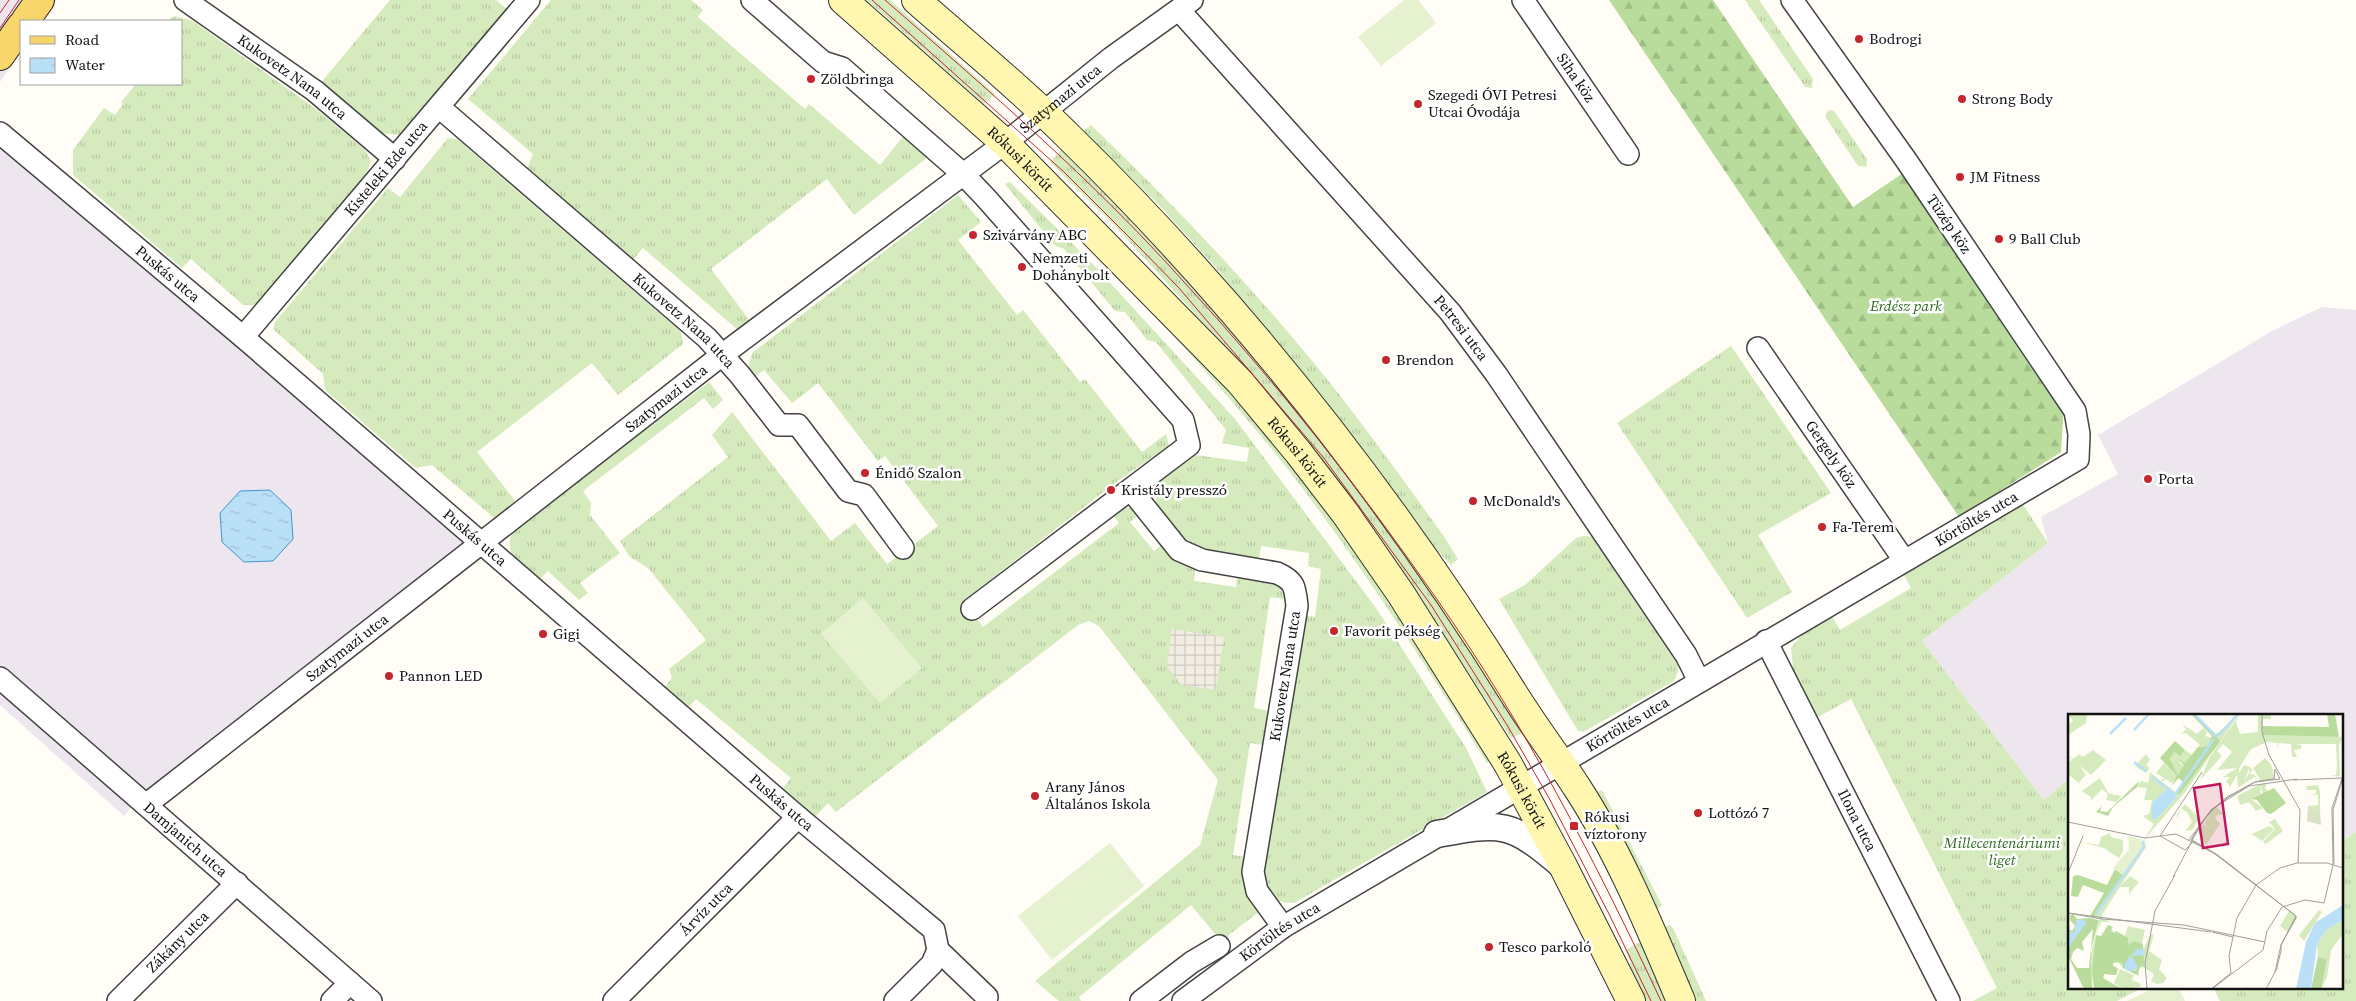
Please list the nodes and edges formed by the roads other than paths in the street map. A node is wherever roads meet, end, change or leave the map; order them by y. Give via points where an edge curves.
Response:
1 (40, 0) edge
2 (186, 0) edge
3 (529, 0) edge
4 (752, 0) edge
5 (843, 0) edge
6 (916, 0) edge
7 (1524, 0) edge
8 (1792, 0) edge
9 (1185, 5) edge
10 (26, 20) edge
11 (20, 27) edge
12 (0, 56) edge
13 (439, 107) junction
14 (1044, 113) junction
15 (0, 133) edge
16 (1005, 143) junction
17 (1628, 154) dead end
18 (395, 159) junction
19 (963, 174) junction
20 (244, 336) junction
21 (1758, 348) dead end
22 (722, 355) junction
23 (2078, 459) joint
24 (1131, 490) junction
25 (483, 543) junction
26 (903, 548) dead end
27 (1904, 560) junction
28 (972, 609) dead end
29 (1766, 641) junction
30 (1699, 681) junction
31 (2, 683) edge
32 (1559, 763) junction
33 (1520, 785) junction
34 (147, 804) junction
35 (798, 817) junction
36 (1436, 834) junction
37 (1563, 866) junction
38 (237, 883) junction
39 (1283, 927) junction
40 (1219, 946) dead end
41 (938, 950) junction
42 (350, 983) junction
43 (987, 997) dead end
44 (118, 1001) edge
45 (332, 1001) edge
46 (371, 1001) edge
47 (614, 1001) edge
48 (895, 1001) edge
49 (1141, 1001) edge
50 (1183, 1001) edge
51 (1631, 1001) edge
52 (1681, 1001) edge
53 (1949, 1001) edge

1 - 10 main road
2 - 18 street, Kukovetz Nana utca via 315,91
3 - 13 street, Kisteleki Ede utca
4 - 19 street via 823,62 842,68
5 - 16 main road, Rókusi körút
6 - 14 main road
7 - 17 street, Siha köz
8 - 23 street, Tüzép köz via 1906,160 2075,412 2079,434
9 - 14 street, Szatymazi utca via 1111,58
9 - 30 street, Petresi utca via 1450,312 1496,374 1686,655
11 - 12 main road
13 - 18 street, Kisteleki Ede utca
13 - 22 street, Kukovetz Nana utca via 707,338
14 - 16 street, Szatymazi utca
14 - 32 main road via 1153,222 1350,455 1432,568
15 - 20 street, Puskás utca
16 - 19 street, Szatymazi utca
16 - 33 main road, Rókusi körút via 1240,382 1298,452 1345,513 1400,594
18 - 20 street, Kisteleki Ede utca
19 - 22 street, Szatymazi utca
19 - 24 street via 1183,420 1189,445
20 - 25 street, Puskás utca
21 - 27 street, Gergely köz
22 - 25 street, Szatymazi utca
22 - 26 street, Kukovetz Nana utca via 779,425 798,425 848,491 864,495
23 - 27 street, Körtöltés utca
24 - 28 street
24 - 39 street, Kukovetz Nana utca via 1179,550 1202,560 1277,573 1288,578 1295,587 1297,606 1253,872 1257,891
25 - 34 street, Szatymazi utca
25 - 35 street, Puskás utca
27 - 29 street, Körtöltés utca
29 - 30 street, Körtöltés utca
29 - 53 street, Ilona utca
30 - 32 street, Körtöltés utca
31 - 34 street, Damjanich utca
32 - 33 street, Körtöltés utca
32 - 52 main road via 1579,790 1617,861
33 - 36 street, Körtöltés utca
33 - 37 main road, Rókusi körút
34 - 38 street, Damjanich utca
35 - 41 street, Puskás utca via 934,930
35 - 47 street, Árvíz utca
36 - 37 street via 1499,826 1514,830 1534,842
36 - 39 street, Körtöltés utca
37 - 51 main road, Rókusi körút
38 - 42 street, Damjanich utca
38 - 44 street, Zákány utca
39 - 50 street, Körtöltés utca
40 - 49 street
41 - 43 street
41 - 48 street via 932,964
42 - 45 street
42 - 46 street, Damjanich utca

